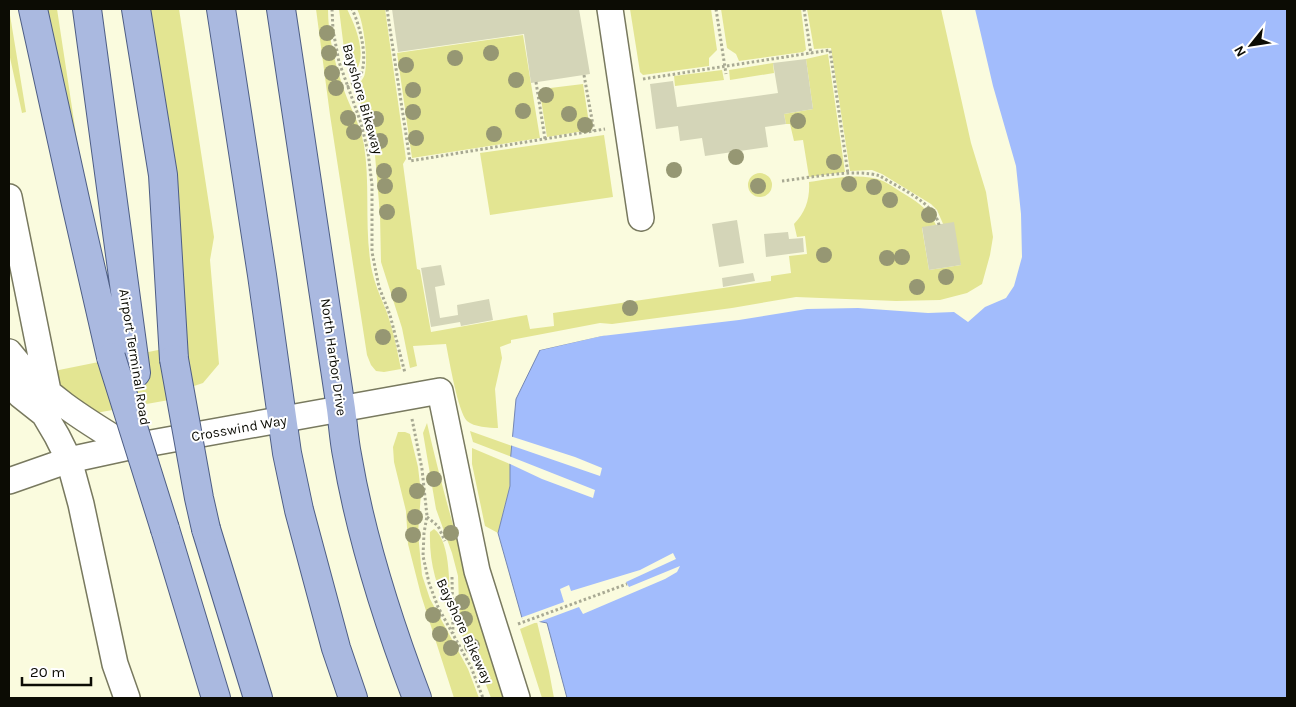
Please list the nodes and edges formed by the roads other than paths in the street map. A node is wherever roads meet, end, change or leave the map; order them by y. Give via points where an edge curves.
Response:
1 (33, 9) edge
2 (88, 9) edge
3 (136, 9) edge
4 (221, 9) edge
5 (281, 9) edge
6 (610, 9) edge
7 (9, 197) edge
8 (641, 218) dead end
9 (9, 352) edge
10 (9, 375) edge
11 (48, 391) junction
12 (341, 409) junction
13 (281, 420) junction
14 (129, 447) junction
15 (69, 460) junction
16 (9, 481) edge
17 (165, 529) junction
18 (127, 698) edge
19 (216, 698) edge
20 (258, 698) edge
21 (353, 698) edge
22 (417, 698) edge
23 (518, 698) edge

1 - 17 main road, bridge via 111,356
2 - 17 main road, Airport Terminal Road, bridge via 136,373
3 - 20 main road, bridge via 163,175 174,359 198,498
4 - 13 main road
5 - 12 main road, North Harbor Drive
6 - 8 street
7 - 11 street
9 - 11 street via 23,371
10 - 15 street via 20,395 44,414
11 - 14 street via 80,417
12 - 13 street, Crosswind Way
12 - 22 main road, North Harbor Drive via 356,502 376,580
12 - 23 street, Crosswind Way via 440,391 477,571
13 - 14 street, Crosswind Way
13 - 21 main road via 300,510 336,648
14 - 15 street, Crosswind Way
15 - 16 street, Crosswind Way
15 - 18 street via 115,664
17 - 19 main road, Airport Terminal Road

